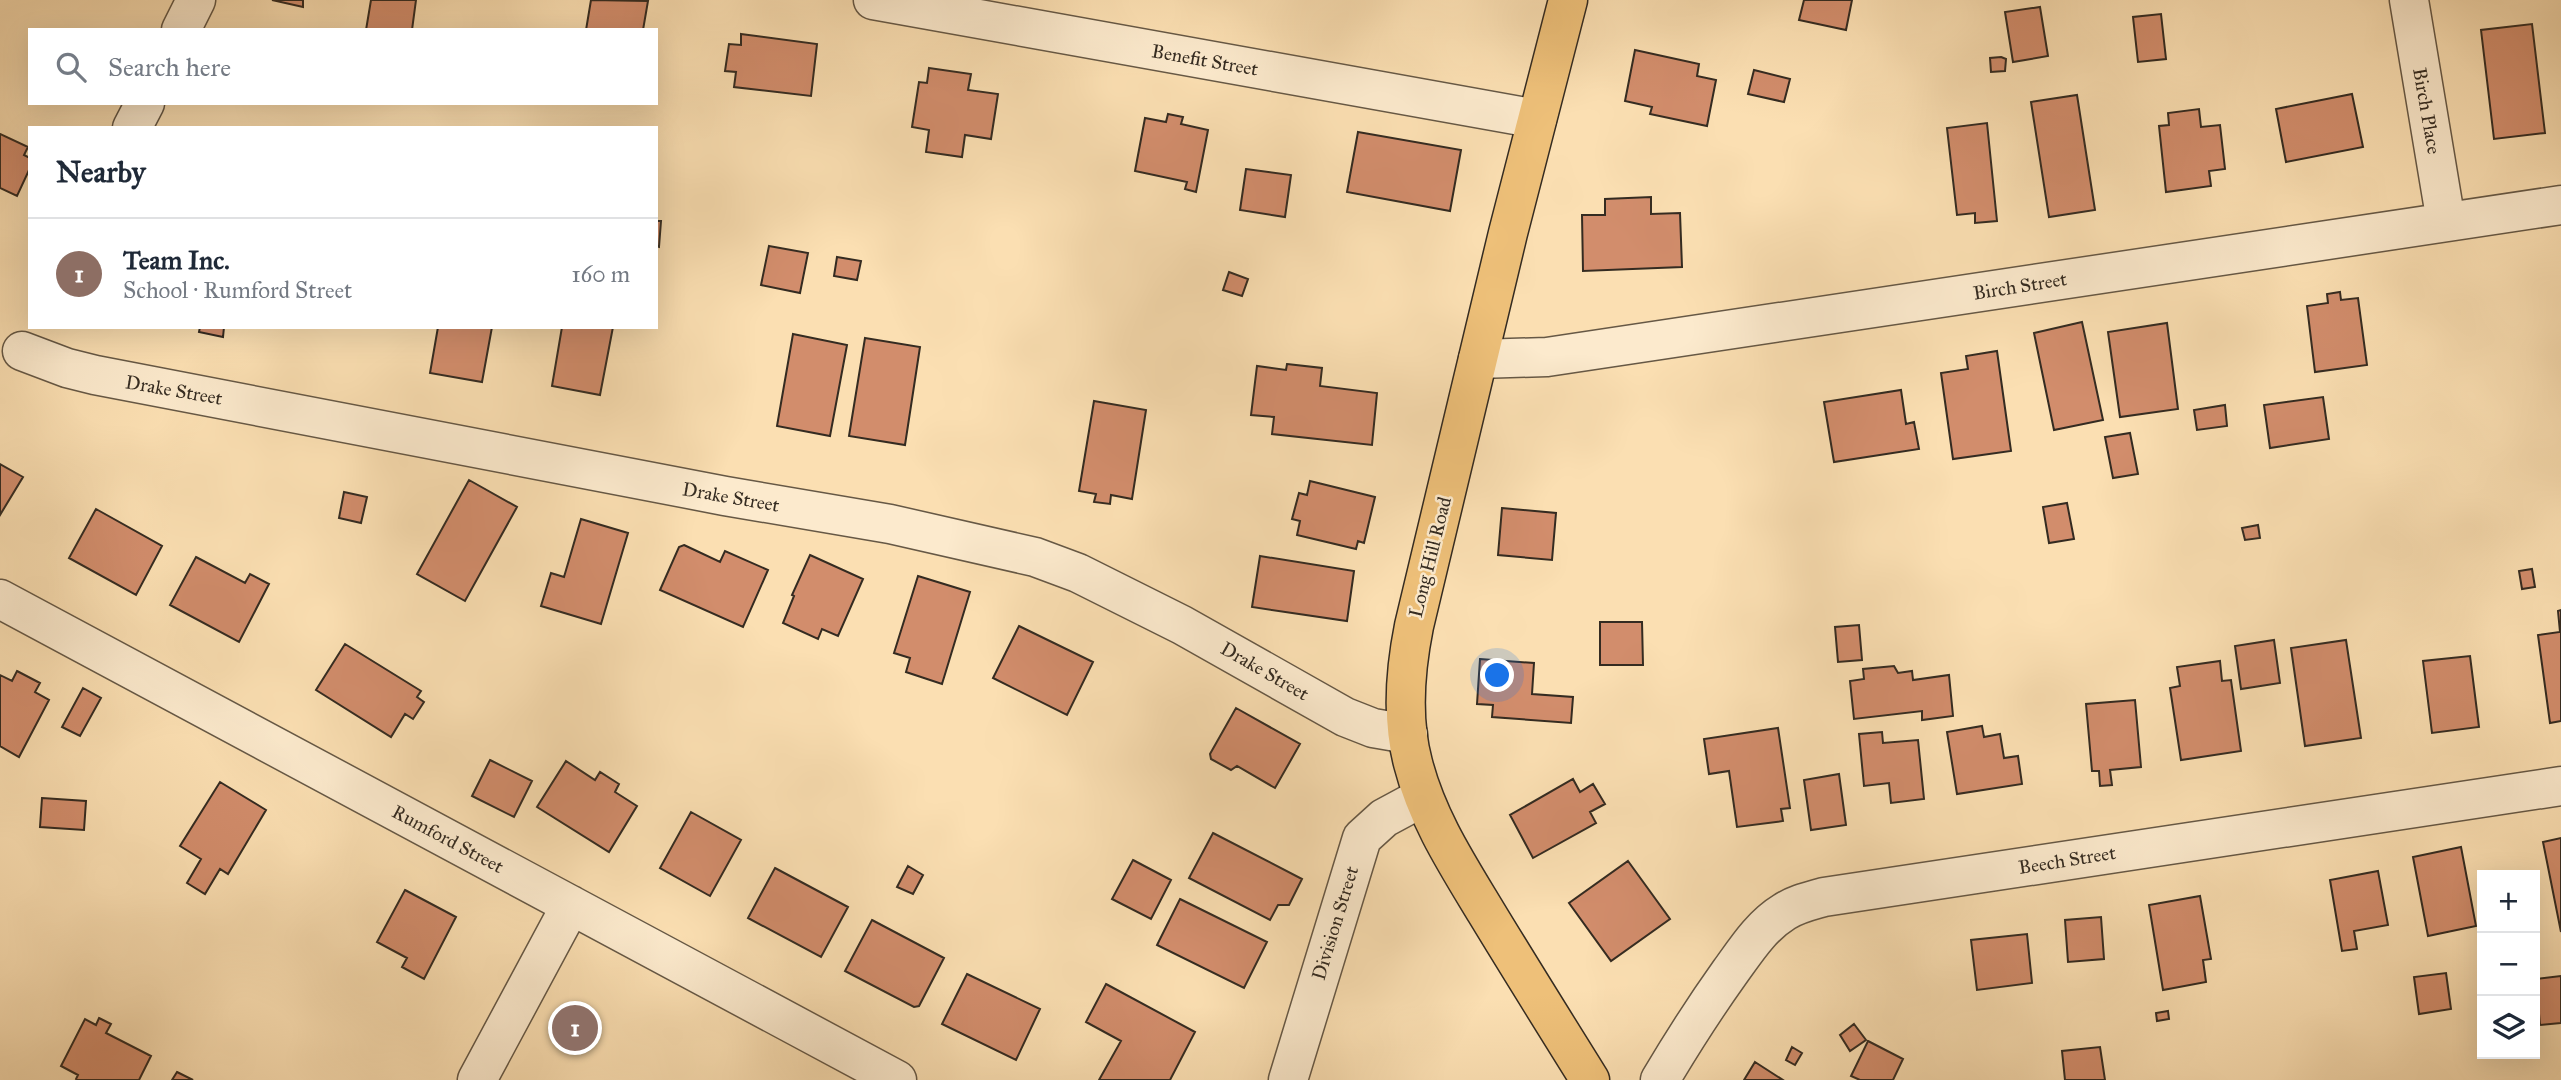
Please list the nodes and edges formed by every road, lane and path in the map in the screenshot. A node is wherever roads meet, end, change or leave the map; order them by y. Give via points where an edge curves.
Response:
1 (195, 0) edge
2 (873, 0) edge
3 (1568, 0) edge
4 (2409, 0) edge
5 (182, 28) edge
6 (144, 105) edge
7 (1537, 119) junction
8 (133, 126) edge
9 (2561, 205) edge
10 (2446, 222) junction
11 (19, 347) edge
12 (1478, 359) junction
13 (0, 599) edge
14 (1408, 734) junction
15 (2561, 786) edge
16 (1423, 797) junction
17 (571, 905) junction
18 (477, 1080) edge
19 (897, 1080) edge
20 (1288, 1080) edge
21 (1590, 1080) edge
22 (1660, 1080) edge

1 - 5 street
2 - 7 street, Benefit Street
3 - 7 main road, Long Hill Road
4 - 10 street, Birch Place
6 - 8 street
7 - 12 main road, Long Hill Road
9 - 10 street, Birch Street
10 - 12 street, Birch Street via 1547,357
11 - 14 street, Drake Street via 57,365 95,375 890,524 1035,557 1078,573 1182,625 1345,717
12 - 14 main road, Long Hill Road via 1409,652
13 - 17 street, Rumford Street
14 - 16 main road, Long Hill Road
15 - 22 street, Beech Street via 1801,903 1775,919 1751,943
16 - 20 street, Division Street via 1384,818 1362,838
16 - 21 main road, Long Hill Road via 1446,845
17 - 18 street
17 - 19 street, Rumford Street

